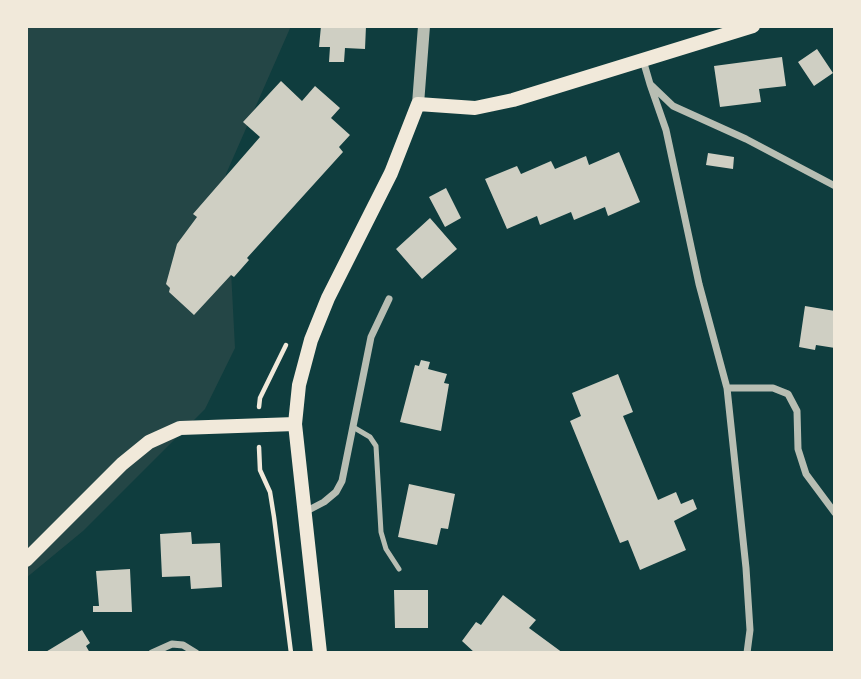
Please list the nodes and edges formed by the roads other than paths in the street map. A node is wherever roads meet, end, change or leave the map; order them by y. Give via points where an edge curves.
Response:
1 (424, 26) edge
2 (753, 26) edge
3 (643, 59) junction
4 (650, 84) junction
5 (418, 104) junction
6 (835, 186) edge
7 (389, 299) dead end
8 (727, 388) junction
9 (295, 424) junction
10 (353, 428) junction
11 (303, 513) junction
12 (835, 513) edge
13 (26, 560) edge
14 (399, 569) dead end
15 (152, 653) edge
16 (196, 653) edge
17 (320, 653) edge
18 (747, 653) edge

1 - 5 street
2 - 3 main road
3 - 4 street
3 - 5 main road via 475,108
4 - 6 street via 673,106
4 - 8 street via 666,130
5 - 9 main road via 391,173 311,340
7 - 10 street via 371,337
8 - 12 street via 773,388 788,394 797,411 798,449 806,474
8 - 18 street via 746,568
9 - 11 main road
9 - 13 main road via 180,428 149,442
10 - 11 street via 342,481 335,492
10 - 14 lane via 376,446 381,532
11 - 17 main road
15 - 16 street via 172,644

